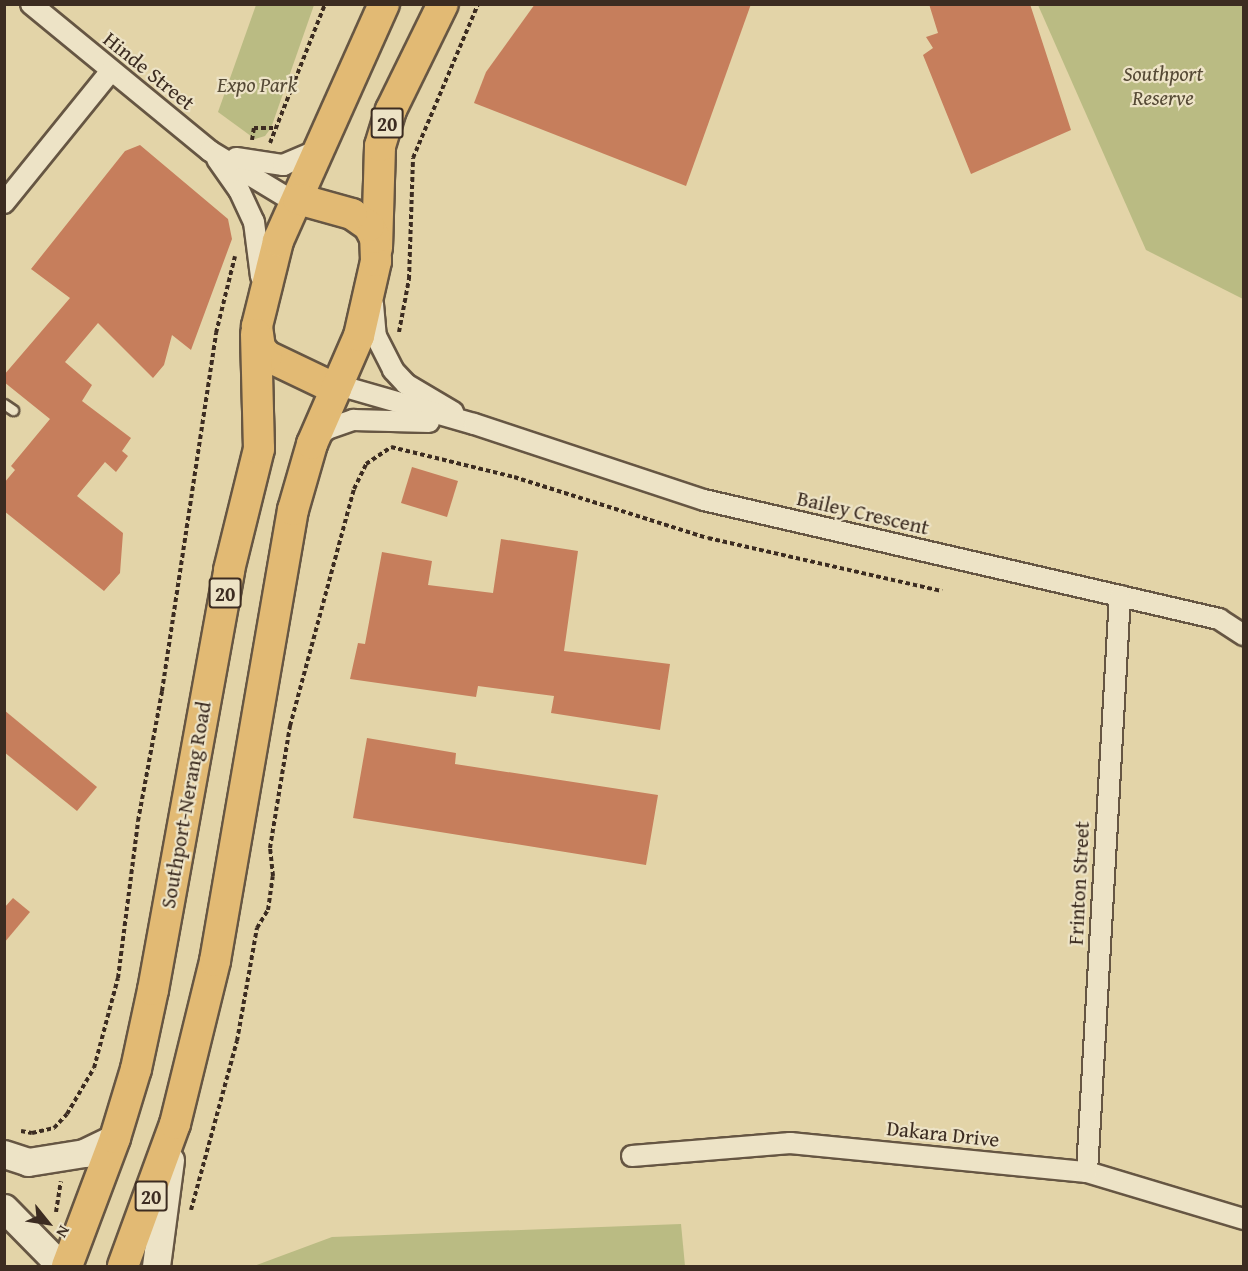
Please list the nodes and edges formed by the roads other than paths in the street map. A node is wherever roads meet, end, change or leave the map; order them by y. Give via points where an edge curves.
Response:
1 (31, 4) edge
2 (384, 4) edge
3 (443, 4) edge
4 (110, 72) junction
5 (322, 148) junction
6 (210, 151) junction
7 (297, 201) junction
8 (4, 203) edge
9 (377, 254) junction
10 (372, 286) junction
11 (262, 298) junction
12 (256, 334) junction
13 (337, 387) junction
14 (4, 404) edge
15 (13, 410) dead end
16 (474, 424) junction
17 (312, 444) junction
18 (1120, 596) junction
19 (1244, 634) edge
20 (175, 1124) junction
21 (115, 1138) junction
22 (9, 1141) edge
23 (632, 1156) dead end
24 (1087, 1172) junction
25 (4, 1208) edge
26 (1244, 1219) edge
27 (61, 1266) edge
28 (67, 1266) edge
29 (123, 1266) edge
30 (156, 1266) edge

1 - 4 street, Hinde Street
2 - 5 main road, 20
3 - 9 main road, 20 via 391,110 380,146
4 - 6 street, Hinde Street
4 - 8 street
5 - 6 street, Hinde Street via 283,165 259,164
5 - 7 main road, 20
6 - 7 street, Hinde Street
6 - 11 street, Hinde Street via 239,190 254,222
7 - 9 main road, 20 via 352,214 369,226
7 - 11 main road, 20 via 278,242
9 - 10 main road, 20
10 - 13 main road, 20 via 359,336
10 - 16 street, Bailey Crescent via 376,336 393,370 406,384
11 - 12 main road, 20
12 - 13 main road via 267,356
12 - 21 main road, Southport-Nerang Road / 20 via 259,449 229,570 139,1058
13 - 16 street, Bailey Crescent
13 - 17 main road, 20
14 - 15 lane
16 - 17 street via 353,420 327,429
16 - 18 street, Bailey Crescent via 704,500
17 - 20 main road, 20 via 293,510 215,961
18 - 19 street, Bailey Crescent via 1219,618
18 - 24 street, Frinton Street
20 - 29 main road, 20
20 - 30 main road
21 - 22 main road via 84,1153 28,1162
21 - 28 main road, Southport-Nerang Road / 20
23 - 24 street, Dakara Drive via 790,1143
24 - 26 street, Dakara Drive
25 - 27 main road

